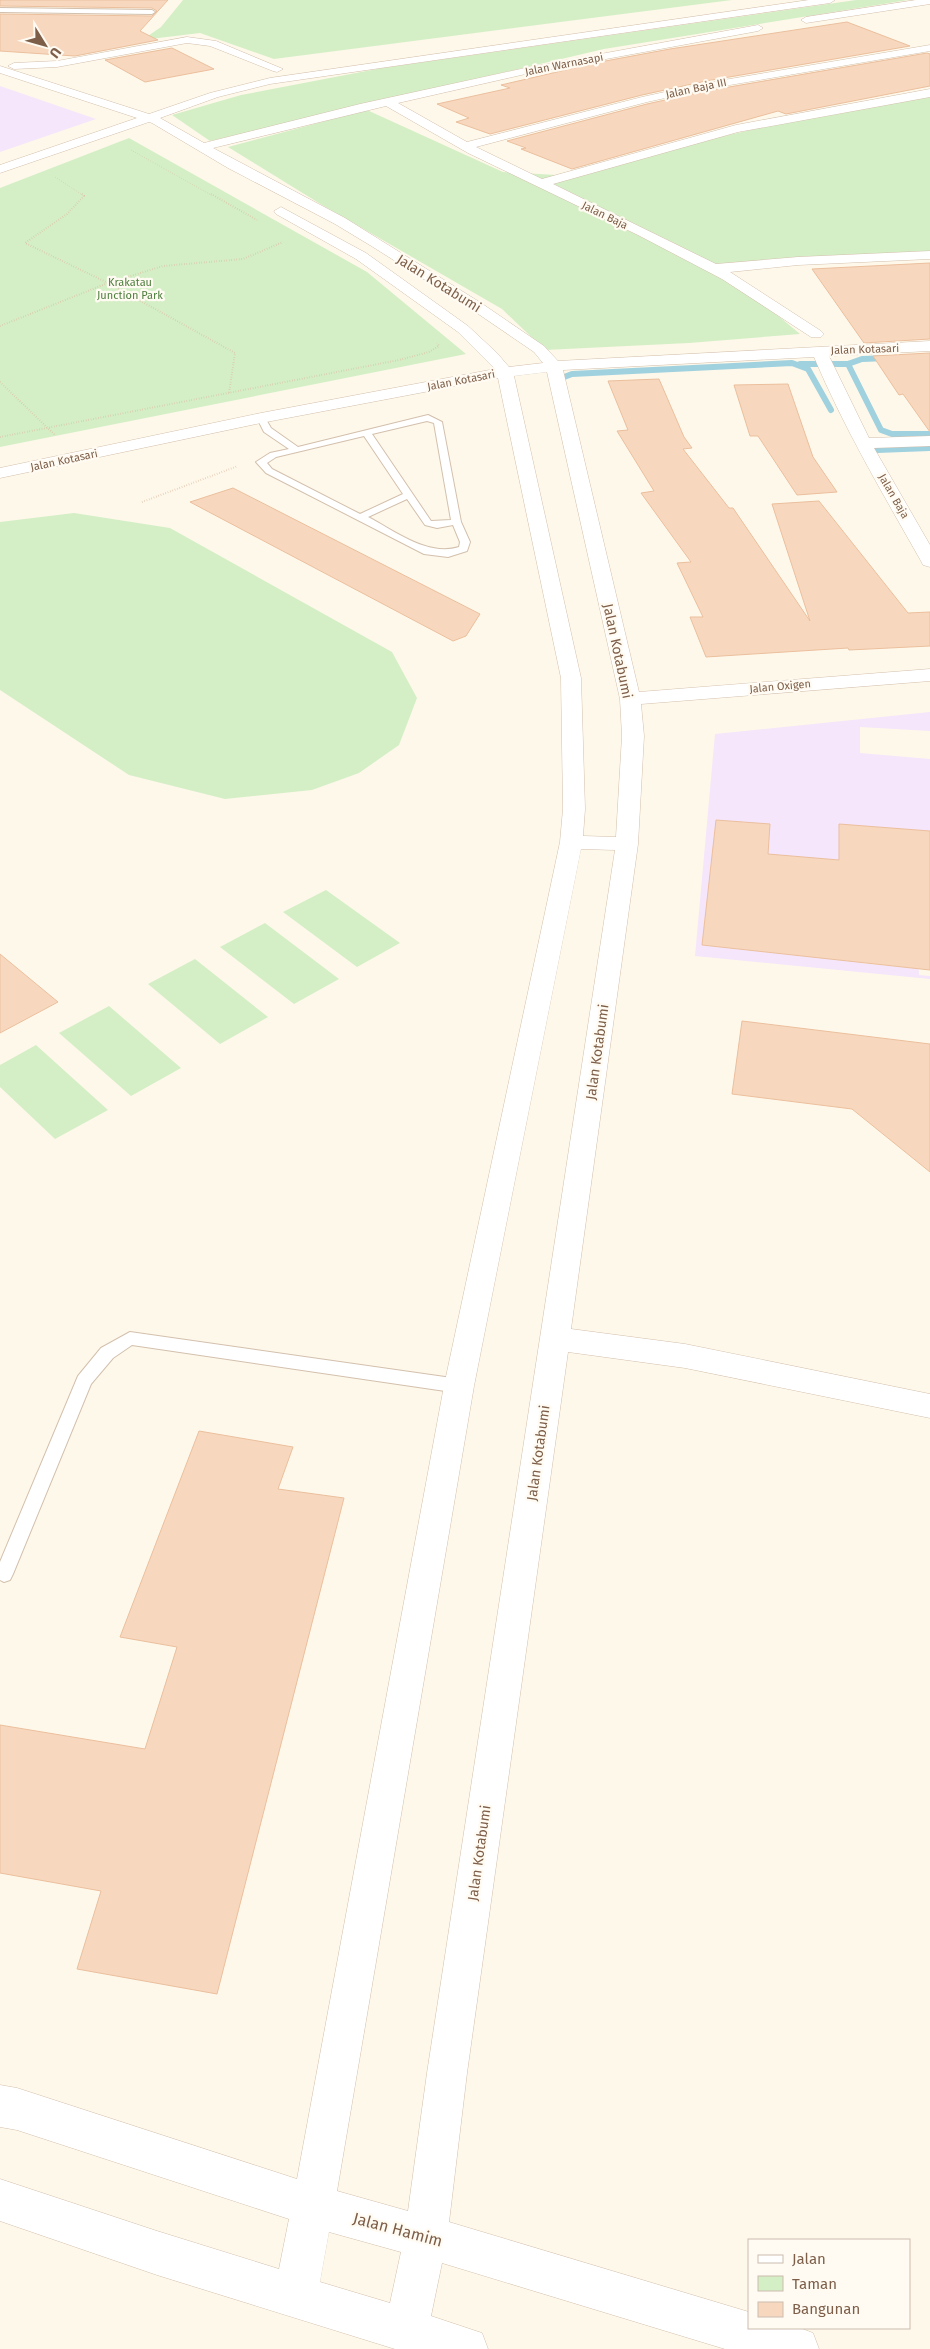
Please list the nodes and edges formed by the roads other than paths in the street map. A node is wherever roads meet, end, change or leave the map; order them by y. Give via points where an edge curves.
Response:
1 (772, 0) edge
2 (830, 0) edge
3 (930, 1) edge
4 (0, 10) edge
5 (152, 12) dead end
6 (792, 22) dead end
7 (773, 26) dead end
8 (930, 48) edge
9 (0, 68) edge
10 (277, 69) junction
11 (0, 78) edge
12 (206, 85) dead end
13 (930, 93) edge
14 (390, 103) junction
15 (143, 104) dead end
16 (127, 117) junction
17 (466, 146) junction
18 (203, 148) junction
19 (0, 169) edge
20 (540, 184) junction
21 (930, 255) edge
22 (712, 269) junction
23 (823, 334) joint
24 (786, 335) dead end
25 (930, 346) edge
26 (820, 352) junction
27 (519, 357) junction
28 (316, 392) dead end
29 (261, 418) junction
30 (160, 423) dead end
31 (367, 434) junction
32 (930, 441) edge
33 (863, 443) junction
34 (297, 450) junction
35 (0, 473) edge
36 (410, 494) junction
37 (361, 517) junction
38 (456, 522) junction
39 (930, 561) edge
40 (930, 675) edge
41 (630, 698) junction
42 (571, 842) junction
43 (628, 844) junction
44 (554, 1339) junction
45 (459, 1386) junction
46 (930, 1406) edge
47 (4, 1574) dead end
48 (0, 2106) edge
49 (0, 2200) edge
50 (314, 2206) junction
51 (426, 2236) junction
52 (295, 2297) junction
53 (406, 2331) junction
54 (466, 2349) edge
55 (797, 2349) edge

1 - 10 street
2 - 16 street via 270,81
3 - 6 street
4 - 5 lane
7 - 14 street, Jalan Warnasapi via 530,70
8 - 17 street, Jalan Baja III via 706,86
9 - 10 street via 57,64 187,40 212,43
9 - 16 street
10 - 12 street
11 - 16 street
13 - 20 street via 736,130
14 - 17 street, Jalan Baja
14 - 18 street, Jalan Warnasapi
15 - 16 street
16 - 18 street, Jalan Kotabumi
16 - 19 street
16 - 27 street, Jalan Kotabumi via 361,256 462,329
17 - 20 street, Jalan Baja
18 - 27 street, Jalan Kotabumi via 378,244 476,306
20 - 22 street, Jalan Baja
21 - 22 street
22 - 23 street, Jalan Baja
23 - 24 street, Jalan Kotasari
25 - 26 street, Jalan Kotasari
26 - 27 street, Jalan Kotasari
26 - 33 street, Jalan Baja
27 - 29 street, Jalan Kotasari
27 - 41 street, Jalan Kotabumi
27 - 42 street via 571,678 574,808
28 - 30 street
29 - 34 lane via 267,430
29 - 35 street, Jalan Kotasari
31 - 34 lane
31 - 36 lane
31 - 38 lane via 428,418 438,422
32 - 33 street
33 - 39 street, Jalan Baja
34 - 37 lane via 261,462 269,471
36 - 37 lane
36 - 38 lane via 428,523
37 - 38 lane via 428,552 440,554 463,549 465,542
40 - 41 street, Jalan Oxigen
41 - 43 street, Jalan Kotabumi via 633,736
42 - 43 street
42 - 45 street
43 - 44 street, Jalan Kotabumi
44 - 46 street via 685,1356
44 - 51 street, Jalan Kotabumi via 448,2064
45 - 47 lane via 130,1338 107,1353 84,1380
45 - 50 street
48 - 50 street, Jalan Hamim
49 - 52 street
50 - 51 street, Jalan Hamim
50 - 52 street
51 - 53 street, Jalan Kotabumi
51 - 55 street, Jalan Hamim
52 - 53 street
53 - 54 street

